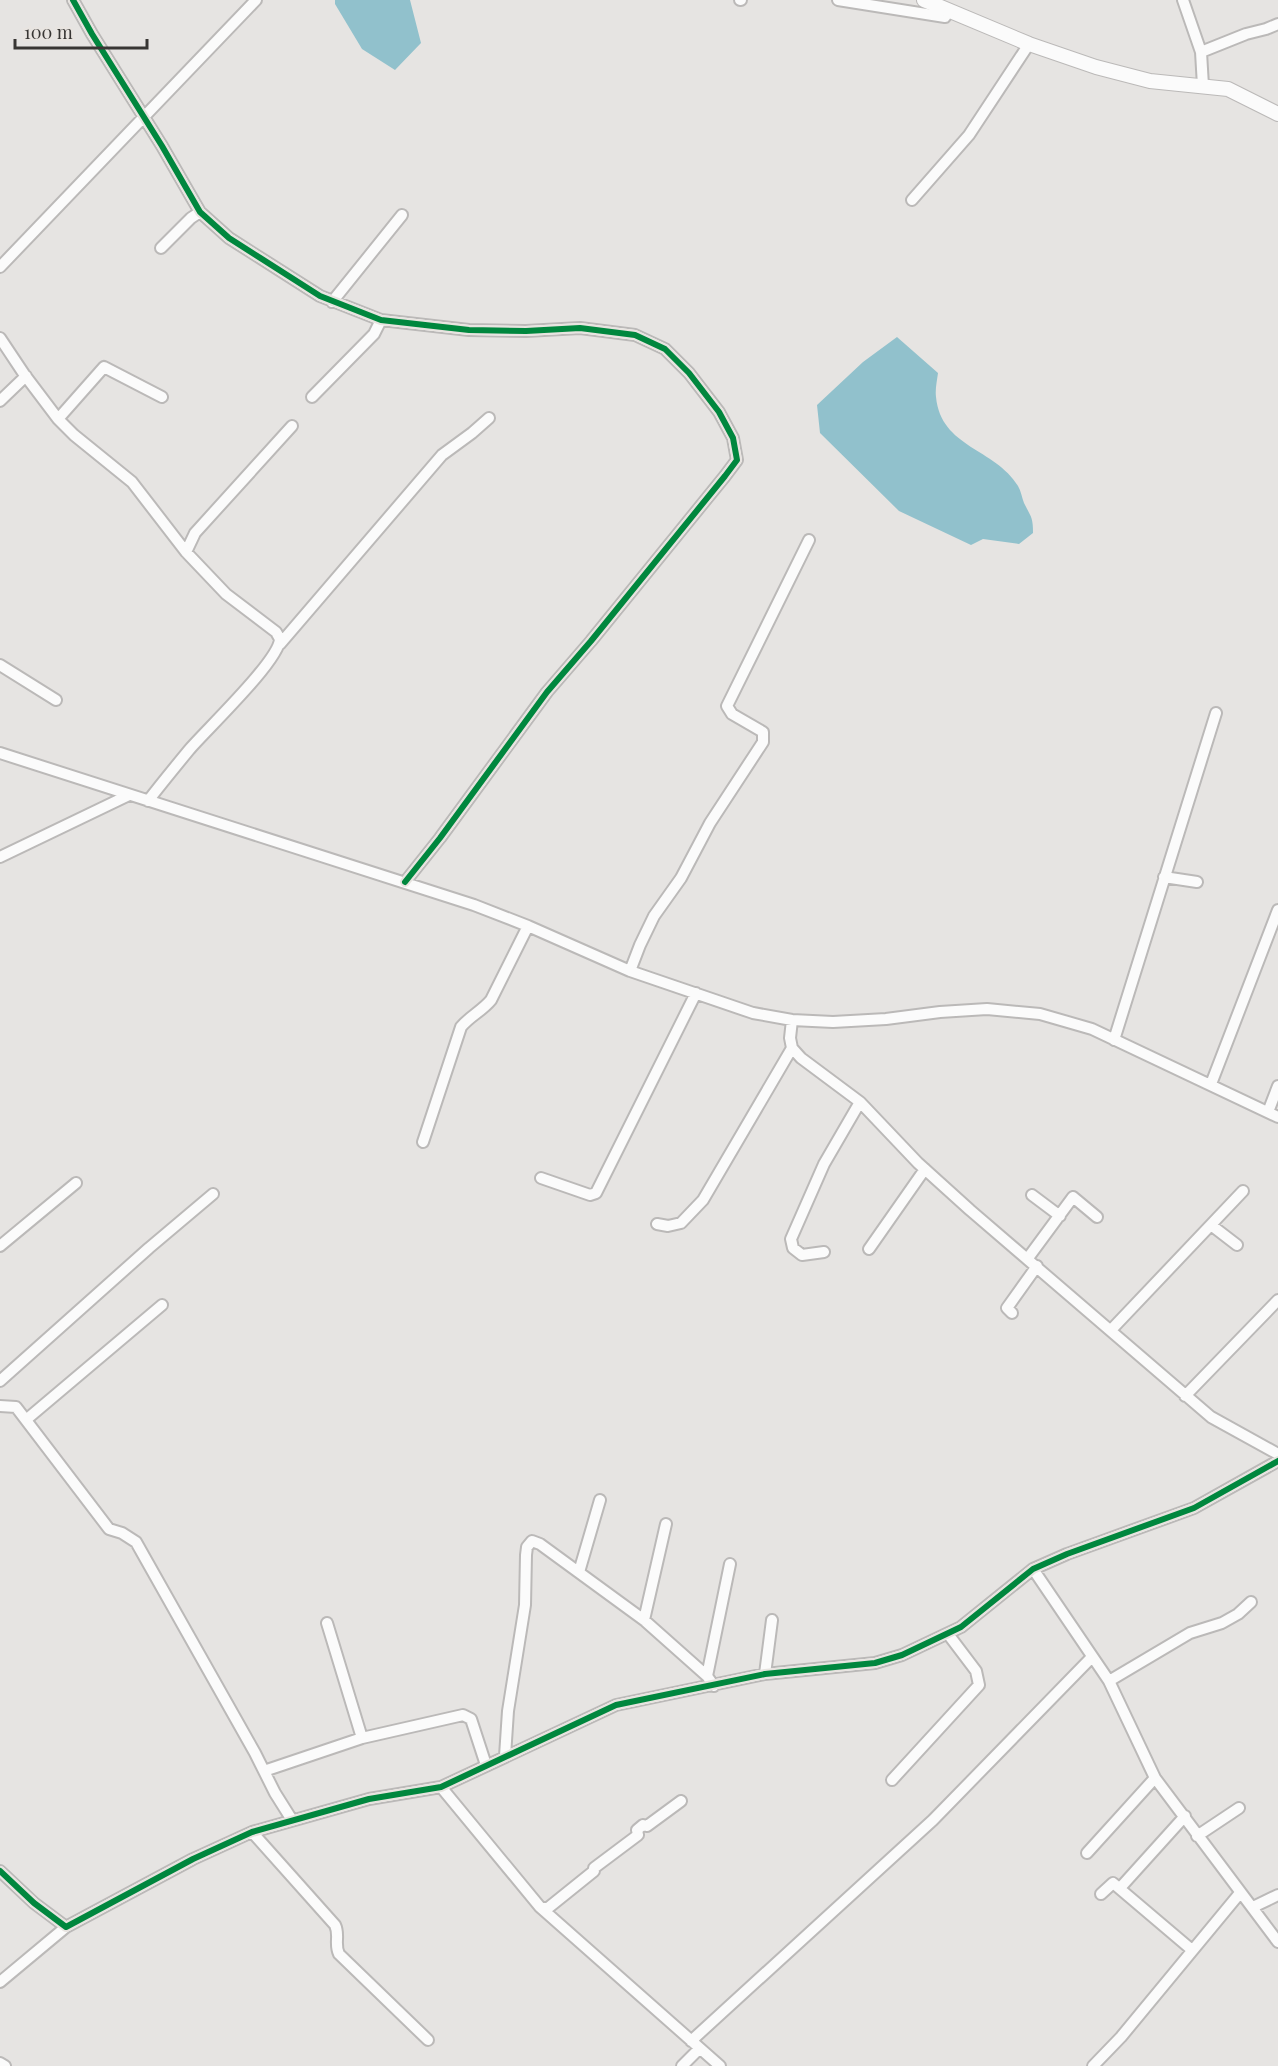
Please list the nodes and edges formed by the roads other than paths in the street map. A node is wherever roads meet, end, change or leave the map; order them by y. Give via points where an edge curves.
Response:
1 (73, 0) edge
2 (256, 0) edge
3 (838, 0) edge
4 (924, 0) edge
5 (1183, 0) edge
6 (949, 10) junction
7 (1278, 24) edge
8 (1029, 44) junction
9 (1202, 52) junction
10 (1203, 86) junction
11 (1277, 112) edge
12 (144, 118) junction
13 (912, 200) dead end
14 (200, 212) junction
15 (402, 215) dead end
16 (161, 248) dead end
17 (0, 267) edge
18 (332, 302) junction
19 (381, 320) junction
20 (0, 338) edge
21 (26, 376) junction
22 (162, 397) dead end
23 (312, 397) dead end
24 (0, 401) edge
25 (489, 418) dead end
26 (58, 419) junction
27 (292, 426) dead end
28 (809, 540) dead end
29 (186, 552) junction
30 (280, 644) junction
31 (0, 664) edge
32 (56, 700) dead end
33 (1216, 713) dead end
34 (0, 753) edge
35 (129, 795) junction
36 (148, 801) junction
37 (0, 857) edge
38 (1164, 877) junction
39 (405, 882) junction
40 (1197, 882) dead end
41 (1278, 910) edge
42 (528, 926) junction
43 (630, 971) junction
44 (696, 993) junction
45 (792, 1020) junction
46 (1114, 1040) junction
47 (792, 1048) junction
48 (1211, 1083) junction
49 (1278, 1086) edge
50 (860, 1102) junction
51 (1273, 1114) edge
52 (423, 1142) dead end
53 (925, 1169) junction
54 (541, 1178) dead end
55 (76, 1183) dead end
56 (1244, 1191) dead end
57 (213, 1194) dead end
58 (1032, 1195) dead end
59 (1060, 1216) junction
60 (1097, 1217) dead end
61 (657, 1224) dead end
62 (1211, 1225) junction
63 (1237, 1245) dead end
64 (0, 1246) edge
65 (869, 1248) dead end
66 (824, 1252) dead end
67 (1028, 1258) junction
68 (1037, 1266) junction
69 (1278, 1300) edge
70 (162, 1305) dead end
71 (1012, 1313) dead end
72 (1111, 1330) junction
73 (0, 1381) edge
74 (1185, 1396) junction
75 (0, 1406) edge
76 (27, 1419) junction
77 (1278, 1455) edge
78 (1278, 1461) edge
79 (600, 1500) dead end
80 (666, 1524) dead end
81 (730, 1564) dead end
82 (1033, 1569) junction
83 (579, 1572) junction
84 (1251, 1602) dead end
85 (644, 1620) junction
86 (772, 1620) dead end
87 (327, 1623) dead end
88 (948, 1634) junction
89 (1092, 1657) junction
90 (765, 1674) junction
91 (707, 1676) junction
92 (1109, 1681) junction
93 (714, 1686) junction
94 (362, 1738) junction
95 (505, 1756) junction
96 (486, 1765) junction
97 (264, 1771) junction
98 (1155, 1778) junction
99 (892, 1780) dead end
100 (441, 1787) junction
101 (681, 1801) dead end
102 (1239, 1808) dead end
103 (1185, 1816) junction
104 (292, 1820) junction
105 (252, 1832) junction
106 (1197, 1836) junction
107 (1087, 1853) dead end
108 (0, 1870) edge
109 (1120, 1888) junction
110 (1240, 1893) junction
111 (1101, 1894) dead end
112 (1278, 1895) edge
113 (1253, 1907) junction
114 (541, 1908) junction
115 (66, 1927) junction
116 (1278, 1942) edge
117 (1192, 1950) junction
118 (0, 1982) edge
119 (428, 2040) dead end
120 (695, 2045) junction
121 (0, 2063) edge
122 (5, 2066) edge
123 (682, 2066) edge
124 (720, 2066) edge
125 (1093, 2066) edge

1 - 12 street
2 - 12 street
3 - 6 street via 945,17
4 - 6 street
5 - 9 street
6 - 8 street
7 - 9 street
8 - 10 street via 1150,81
8 - 13 street via 969,135
9 - 10 street
10 - 11 street via 1228,89
12 - 14 street
12 - 17 street
14 - 16 street
14 - 18 street via 229,238
15 - 18 street
18 - 19 street
19 - 23 street via 374,334
19 - 39 street via 469,330 580,328 635,335 665,349 689,373 719,412 733,438 737,460 547,692
20 - 21 street
21 - 24 street
21 - 26 street
22 - 26 street via 104,367
25 - 30 street via 442,455
26 - 29 street via 132,482
27 - 29 street via 195,533
28 - 43 street via 727,706 732,714 763,732 763,742 654,916
29 - 30 street via 226,594 276,632
30 - 36 street via 245,691
31 - 32 street
33 - 38 street
34 - 35 street
35 - 36 street
35 - 37 street
36 - 39 street
38 - 40 street
38 - 46 street
39 - 42 street
41 - 48 street
42 - 43 street
42 - 52 street via 491,1000 461,1027
43 - 44 street
44 - 45 street via 753,1013
44 - 54 street via 596,1193 590,1195
45 - 46 street via 833,1022 987,1009 1040,1014 1092,1029
45 - 47 street
46 - 48 street
47 - 50 street
47 - 61 street via 704,1200 681,1223
48 - 51 street
49 - 51 street
50 - 53 street
50 - 66 street via 824,1164 791,1239 793,1248 802,1255
53 - 65 street
53 - 67 street
55 - 64 street
56 - 62 street
57 - 73 street
58 - 59 street
59 - 60 street via 1073,1197
59 - 67 street
62 - 63 street
62 - 72 street
67 - 68 street
68 - 71 street via 1007,1308
68 - 72 street
69 - 74 street
70 - 76 street
72 - 74 street
74 - 77 street via 1223,1426
75 - 76 street via 16,1407
76 - 97 street via 109,1529 136,1542
78 - 82 street via 1194,1508
79 - 83 street
80 - 85 street
81 - 91 street
82 - 88 street
82 - 89 street
83 - 85 street
83 - 95 street via 540,1544 529,1543
84 - 92 street via 1222,1623 1190,1632
85 - 91 street
86 - 90 street
87 - 94 street
88 - 90 street via 876,1663
88 - 99 street via 976,1671 979,1685
89 - 92 street
89 - 120 street via 933,1820
90 - 93 street
91 - 93 street
92 - 98 street
93 - 95 street via 616,1706
94 - 96 street via 467,1715
94 - 97 street
95 - 96 street
96 - 100 street
97 - 104 street
98 - 103 street
98 - 107 street
100 - 104 street via 369,1798
100 - 114 street
101 - 114 street via 643,1825 637,1830 638,1835 548,1908
102 - 106 street
103 - 106 street
103 - 109 street
104 - 105 street
105 - 115 street
105 - 119 street via 336,1925 339,1954
106 - 110 street
108 - 115 street via 34,1904
109 - 111 street via 1113,1883
109 - 117 street
110 - 113 street
110 - 117 street
112 - 113 street
113 - 116 street
114 - 120 street
115 - 118 street
117 - 125 street
120 - 123 street
120 - 124 street
121 - 122 street

